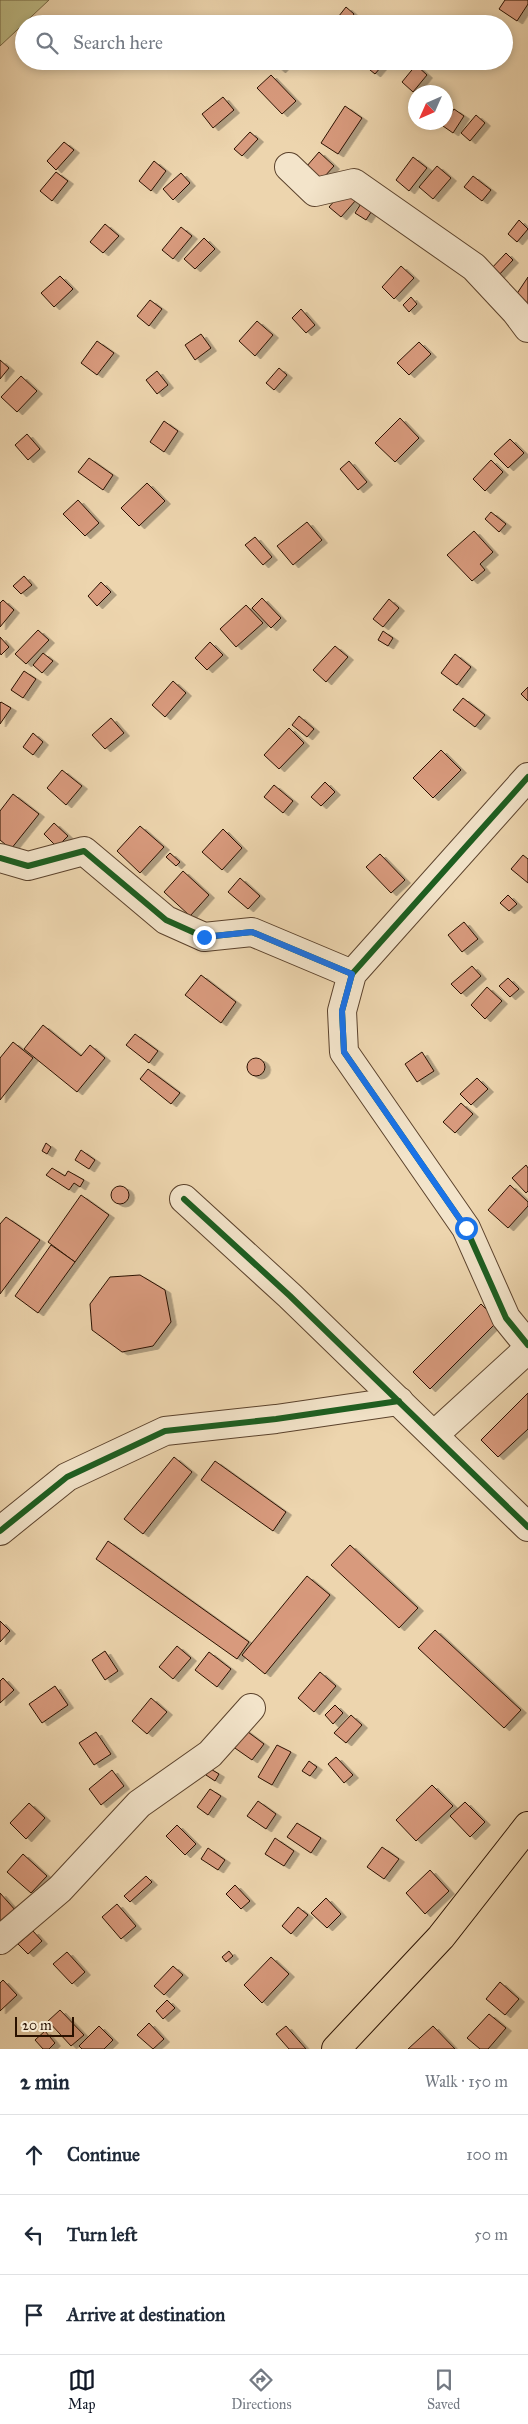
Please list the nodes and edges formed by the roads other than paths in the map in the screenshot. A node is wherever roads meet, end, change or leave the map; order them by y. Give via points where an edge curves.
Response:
1 (289, 167) dead end
2 (528, 328) edge
3 (528, 777) edge
4 (0, 858) edge
5 (352, 974) junction
6 (184, 1199) dead end
7 (528, 1345) edge
8 (528, 1349) edge
9 (399, 1401) junction
10 (434, 1435) junction
11 (528, 1527) edge
12 (0, 1531) edge
13 (251, 1708) dead end
14 (528, 1826) edge
15 (0, 1940) edge
16 (336, 2049) edge

1 - 2 street via 315,192 354,183 474,267
3 - 5 street
4 - 5 street via 28,866 84,851 166,920 204,937 252,932
5 - 7 street via 342,1011 344,1052 466,1228 506,1318
6 - 9 street
8 - 10 street
9 - 10 street
9 - 12 street via 166,1431 66,1477
10 - 11 street
13 - 15 street via 210,1754 139,1804 60,1889
14 - 16 main road via 441,1936

